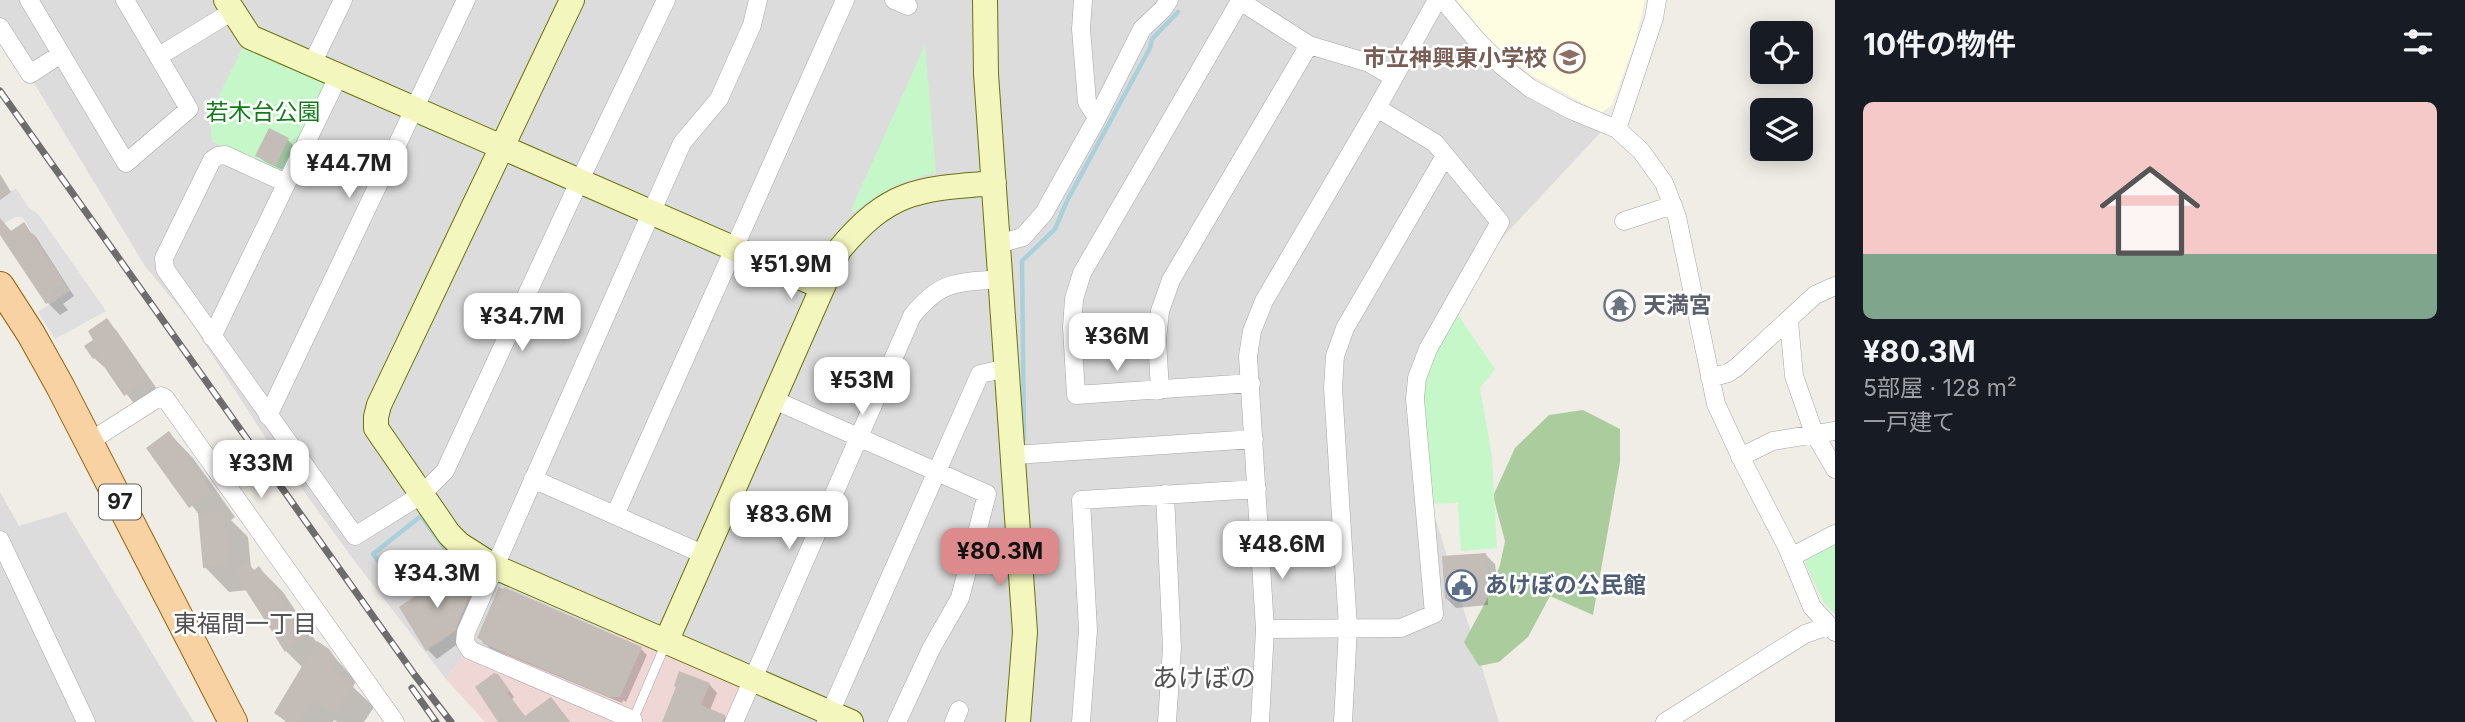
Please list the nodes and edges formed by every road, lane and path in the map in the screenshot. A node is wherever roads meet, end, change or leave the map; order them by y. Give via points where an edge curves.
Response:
1 (29, 0) edge
2 (125, 0) edge
3 (343, 0) edge
4 (466, 0) edge
5 (572, 0) edge
6 (666, 0) edge
7 (758, 0) edge
8 (845, 0) edge
9 (985, 0) edge
10 (1083, 0) edge
11 (1169, 0) edge
12 (1437, 0) edge
13 (1443, 0) edge
14 (1657, 0) edge
15 (230, 5) edge
16 (0, 27) edge
17 (1309, 45) junction
18 (61, 54) junction
19 (159, 56) junction
20 (312, 64) junction
21 (338, 77) junction
22 (1393, 78) junction
23 (1377, 108) junction
24 (413, 110) junction
25 (1097, 118) junction
26 (1616, 129) junction
27 (501, 148) junction
28 (1445, 156) junction
29 (579, 182) junction
30 (286, 183) junction
31 (994, 183) junction
32 (1673, 205) junction
33 (651, 213) junction
34 (1624, 220) dead end
35 (999, 244) junction
36 (733, 249) junction
37 (1001, 279) junction
38 (1835, 285) edge
39 (0, 286) edge
40 (822, 287) junction
41 (1789, 321) junction
42 (212, 337) junction
43 (1008, 368) junction
44 (1710, 378) junction
45 (1251, 383) junction
46 (1160, 390) junction
47 (772, 399) junction
48 (268, 416) junction
49 (1835, 431) edge
50 (1814, 433) junction
51 (860, 437) junction
52 (1254, 439) junction
53 (89, 442) junction
54 (1014, 455) junction
55 (1740, 457) junction
56 (1835, 469) edge
57 (937, 470) junction
58 (533, 480) junction
59 (1257, 489) junction
60 (1165, 494) junction
61 (421, 495) junction
62 (615, 515) junction
63 (1835, 534) edge
64 (0, 540) edge
65 (705, 555) junction
66 (1791, 557) junction
67 (4, 559) edge
68 (495, 567) junction
69 (1348, 627) junction
70 (1265, 629) junction
71 (1832, 629) edge
72 (666, 642) junction
73 (753, 680) junction
74 (836, 719) edge
75 (86, 722) edge
76 (233, 722) edge
77 (395, 722) edge
78 (632, 722) edge
79 (734, 722) edge
80 (897, 722) edge
81 (1018, 722) edge
82 (1082, 722) edge
83 (1167, 722) edge
84 (1260, 722) edge
85 (1343, 722) edge
86 (1665, 722) edge

1 - 18 street
2 - 19 street
3 - 20 street
4 - 24 street
5 - 27 street
6 - 29 street
7 - 33 street via 752,25 719,99 682,143
8 - 36 street
9 - 31 street
10 - 25 street via 1087,102
11 - 25 street via 1142,29
12 - 22 street
13 - 26 street via 1475,38 1530,88
14 - 26 street
15 - 19 street
15 - 20 street via 250,37
16 - 18 street via 30,74
17 - 22 street via 1369,64
17 - 46 street via 1171,280 1160,311 1157,340
17 - 46 street via 1240,1 1082,273 1072,327 1076,395
18 - 19 street via 126,163 189,109
20 - 21 street
21 - 24 street
21 - 30 street
22 - 23 street
23 - 28 street via 1435,143
23 - 45 street via 1264,301 1248,356
24 - 27 street
24 - 48 street
25 - 35 street via 1044,214 1023,237
26 - 32 street via 1664,183
27 - 29 street
27 - 61 street via 376,417 383,441
28 - 69 street via 1345,328 1335,356
28 - 69 street via 1500,222 1428,349 1417,378 1434,614 1401,628
29 - 33 street
29 - 61 street via 456,450 445,471
30 - 42 street
30 - 42 street via 225,155 218,156 164,258 165,269
31 - 35 street
31 - 40 street via 917,191 894,201 859,225 839,250
32 - 34 street
32 - 44 street
33 - 36 street
33 - 58 street
35 - 37 street
36 - 40 street
36 - 62 street
37 - 43 street
37 - 51 street via 952,284 928,296 912,316
38 - 41 street via 1815,295
39 - 53 main road, 97
40 - 47 street
41 - 44 street via 1737,367
41 - 50 street via 1794,376
42 - 48 street
43 - 54 street
43 - 57 street via 980,374
44 - 55 street via 1716,404
45 - 46 street
45 - 52 street
47 - 51 street
47 - 65 street
48 - 61 street via 355,536
49 - 50 street
50 - 55 street via 1773,441
50 - 56 street
51 - 57 street
51 - 73 street
52 - 54 street
52 - 59 street
53 - 76 main road, 97
53 - 77 street via 161,396 165,398
54 - 81 street via 1025,632
55 - 66 street
57 - 74 street
57 - 80 street via 987,494 960,598
58 - 62 street
58 - 68 street
59 - 60 street
59 - 70 street
60 - 82 street via 1081,500 1088,630
60 - 83 street via 1172,648
61 - 68 street via 459,544
62 - 65 street
63 - 66 street
64 - 67 street
65 - 72 street
66 - 71 street via 1812,607
67 - 75 street
68 - 72 street
68 - 78 street via 466,632 470,650
69 - 70 street
69 - 85 street
70 - 84 street
71 - 86 street via 1804,635
72 - 73 street
72 - 78 lane
73 - 74 street
73 - 79 street

